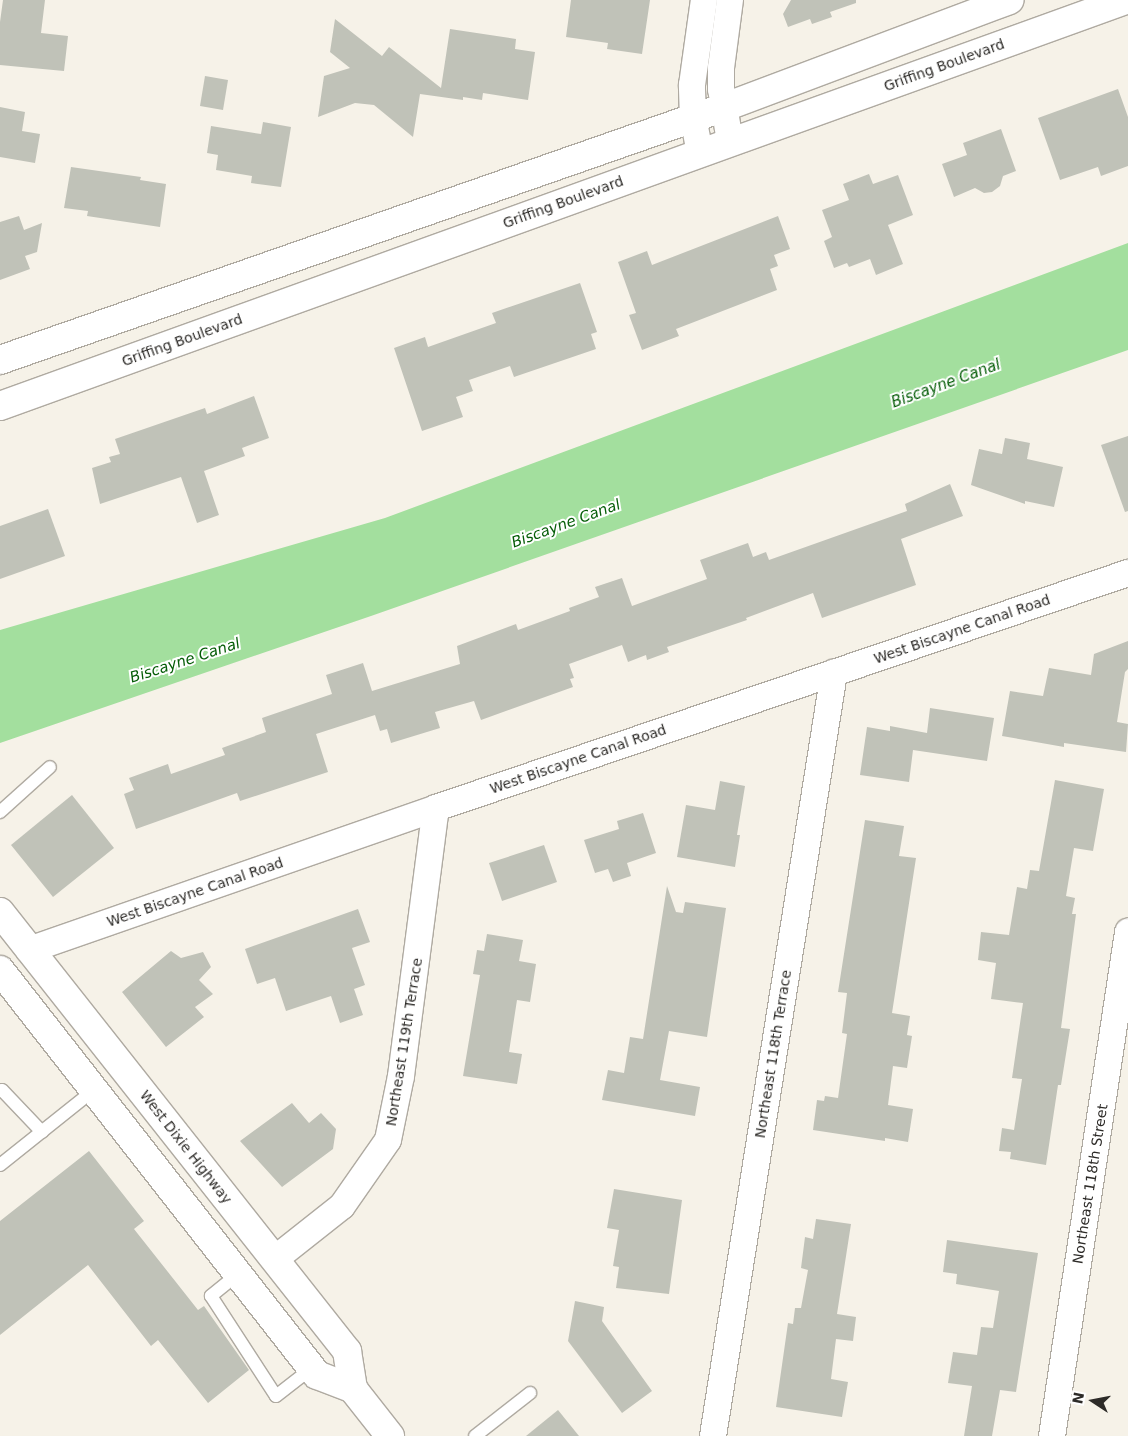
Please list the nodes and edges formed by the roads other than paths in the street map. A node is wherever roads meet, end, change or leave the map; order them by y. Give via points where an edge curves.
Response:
1 (704, 0) edge
2 (730, 0) edge
3 (1010, 0) edge
4 (1126, 0) edge
5 (725, 107) junction
6 (693, 118) junction
7 (730, 141) junction
8 (700, 153) junction
9 (0, 360) edge
10 (0, 406) edge
11 (1128, 573) edge
12 (834, 672) junction
13 (50, 767) dead end
14 (436, 808) junction
15 (0, 812) edge
16 (0, 912) edge
17 (1128, 932) edge
18 (29, 950) junction
19 (0, 970) edge
20 (94, 1090) junction
21 (0, 1091) edge
22 (42, 1132) junction
23 (0, 1166) edge
24 (275, 1259) junction
25 (238, 1274) junction
26 (312, 1368) junction
27 (353, 1390) junction
28 (530, 1392) dead end
29 (389, 1436) edge
30 (475, 1436) edge
31 (712, 1436) edge
32 (1052, 1436) edge

1 - 6 street via 692,84
2 - 5 street via 721,68
3 - 5 street
4 - 7 street, Griffing Boulevard
5 - 6 street
5 - 7 street
6 - 8 street
6 - 9 street
7 - 8 street, Griffing Boulevard
8 - 10 street, Griffing Boulevard
11 - 12 street, West Biscayne Canal Road
12 - 14 street, West Biscayne Canal Road
12 - 31 street, Northeast 118th Terrace
13 - 15 lane
14 - 18 street, West Biscayne Canal Road
14 - 24 street, Northeast 119th Terrace via 401,1076 388,1140 342,1206
16 - 18 street, West Dixie Highway
17 - 32 street, Northeast 118th Street
18 - 24 street, West Dixie Highway
19 - 20 street, West Dixie Highway
20 - 22 lane
20 - 25 street, West Dixie Highway
21 - 22 lane
22 - 23 lane
24 - 27 street, West Dixie Highway via 346,1351
25 - 26 street, West Dixie Highway
25 - 26 lane via 211,1296 276,1396
26 - 27 street, West Dixie Highway via 317,1375
27 - 29 street, West Dixie Highway
28 - 30 lane

